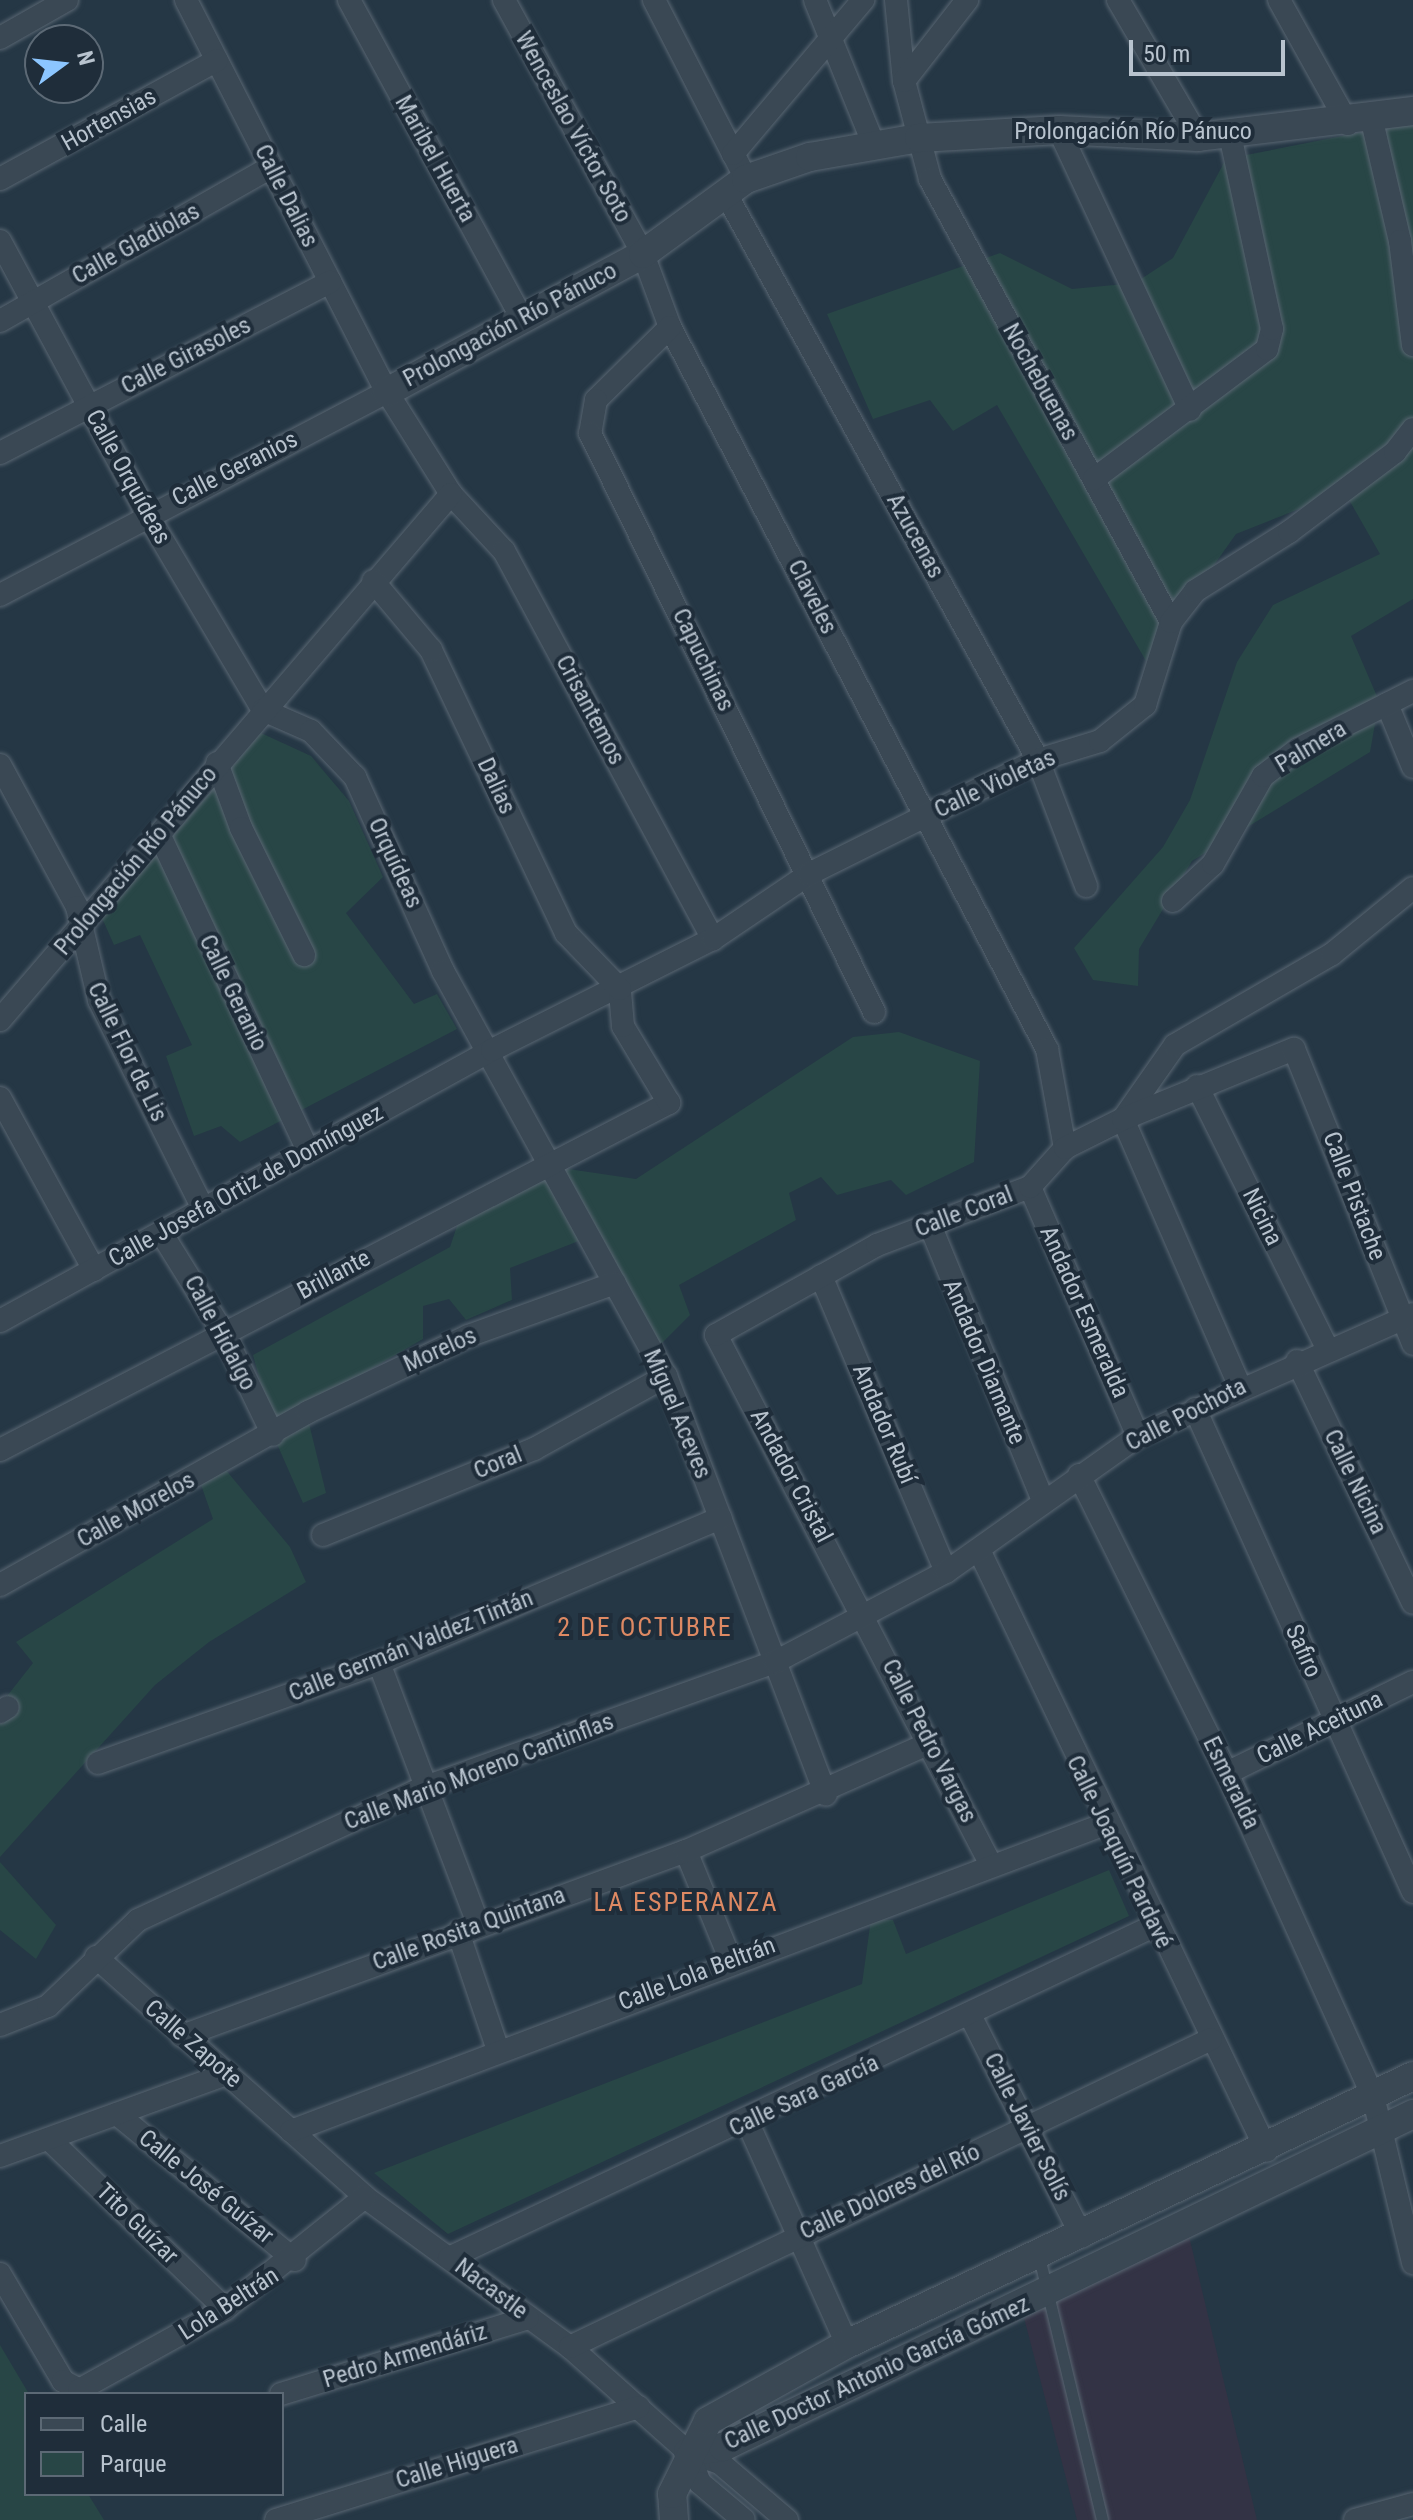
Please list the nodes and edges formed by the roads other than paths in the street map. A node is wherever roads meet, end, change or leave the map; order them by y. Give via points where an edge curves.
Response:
1 (67, 0) edge
2 (186, 0) edge
3 (349, 0) edge
4 (504, 0) edge
5 (654, 0) edge
6 (815, 0) edge
7 (863, 0) edge
8 (896, 0) edge
9 (967, 0) edge
10 (1118, 0) edge
11 (1279, 0) edge
12 (835, 37) junction
13 (0, 38) edge
14 (217, 60) junction
15 (904, 81) junction
16 (1413, 111) edge
17 (1360, 123) junction
18 (1059, 130) junction
19 (1230, 134) junction
20 (1198, 137) junction
21 (919, 138) junction
22 (873, 143) junction
23 (271, 167) junction
24 (735, 175) junction
25 (0, 179) edge
26 (0, 241) edge
27 (643, 254) junction
28 (330, 282) junction
29 (33, 302) junction
30 (522, 319) junction
31 (0, 321) edge
32 (670, 327) junction
33 (1413, 345) edge
34 (387, 392) junction
35 (88, 405) junction
36 (1190, 410) junction
37 (1413, 429) edge
38 (0, 453) edge
39 (1094, 479) junction
40 (451, 494) junction
41 (147, 514) junction
42 (373, 581) junction
43 (0, 595) edge
44 (1171, 622) junction
45 (1413, 691) edge
46 (1387, 704) junction
47 (263, 710) junction
48 (1038, 760) junction
49 (217, 763) junction
50 (0, 765) edge
51 (1413, 767) edge
52 (922, 818) junction
53 (160, 836) junction
54 (809, 874) junction
55 (1086, 886) dead end
56 (1413, 888) edge
57 (1173, 901) dead end
58 (84, 925) junction
59 (713, 939) junction
60 (304, 955) dead end
61 (620, 989) junction
62 (874, 1012) dead end
63 (2, 1014) edge
64 (1294, 1049) joint
65 (492, 1050) junction
66 (1197, 1086) junction
67 (0, 1098) edge
68 (1123, 1119) junction
69 (1065, 1148) junction
70 (308, 1150) junction
71 (552, 1159) junction
72 (1030, 1187) junction
73 (203, 1209) junction
74 (930, 1225) junction
75 (162, 1234) junction
76 (94, 1270) junction
77 (821, 1276) junction
78 (615, 1283) junction
79 (1407, 1317) edge
80 (0, 1321) edge
81 (224, 1334) junction
82 (716, 1335) joint
83 (1413, 1344) edge
84 (1327, 1348) junction
85 (1297, 1361) junction
86 (666, 1376) junction
87 (1240, 1387) junction
88 (1195, 1409) junction
89 (273, 1435) junction
90 (1138, 1436) junction
91 (0, 1450) edge
92 (1079, 1475) junction
93 (1042, 1498) junction
94 (720, 1518) junction
95 (323, 1535) dead end
96 (979, 1550) junction
97 (946, 1572) junction
98 (0, 1585) edge
99 (1413, 1603) edge
100 (867, 1617) junction
101 (775, 1662) junction
102 (379, 1663) junction
103 (1413, 1682) edge
104 (1334, 1721) junction
105 (930, 1743) junction
106 (98, 1763) dead end
107 (1227, 1773) junction
108 (423, 1788) junction
109 (826, 1794) junction
110 (1105, 1824) junction
111 (686, 1851) junction
112 (991, 1865) junction
113 (1413, 1892) edge
114 (1154, 1926) junction
115 (468, 1927) junction
116 (96, 1957) junction
117 (731, 1961) junction
118 (971, 2017) junction
119 (0, 2025) edge
120 (182, 2036) junction
121 (1211, 2039) junction
122 (498, 2050) junction
123 (227, 2074) junction
124 (1413, 2076) edge
125 (1373, 2096) junction
126 (117, 2114) junction
127 (1413, 2114) edge
128 (748, 2123) junction
129 (1029, 2127) junction
130 (1382, 2128) junction
131 (291, 2131) junction
132 (49, 2139) junction
133 (1267, 2151) junction
134 (0, 2156) edge
135 (365, 2197) junction
136 (801, 2233) junction
137 (1082, 2237) junction
138 (1039, 2257) junction
139 (449, 2258) junction
140 (295, 2260) junction
141 (1413, 2263) edge
142 (0, 2274) edge
143 (1045, 2294) junction
144 (225, 2309) junction
145 (528, 2318) junction
146 (847, 2344) junction
147 (570, 2347) junction
148 (284, 2393) edge
149 (639, 2407) junction
150 (688, 2452) junction
151 (1413, 2504) edge
152 (276, 2520) edge
153 (674, 2520) edge
154 (744, 2520) edge
155 (787, 2520) edge
156 (1102, 2520) edge
157 (1355, 2520) edge

1 - 13 street
2 - 14 street, Calle Dalias
3 - 30 street, Maribel Huerta
4 - 27 street, Wenceslao Víctor Soto
5 - 24 street, Azucenas
6 - 12 street
7 - 12 street
8 - 15 street, Nochebuenas
9 - 15 street
10 - 20 street
11 - 17 street
12 - 22 street
12 - 24 street
14 - 23 street, Calle Dalias
14 - 25 street, Hortensias
15 - 21 street, Nochebuenas
16 - 17 street, Prolongación Río Pánuco
17 - 19 street, Prolongación Río Pánuco
17 - 33 street via 1400,241
18 - 20 street, Prolongación Río Pánuco
18 - 21 street, Prolongación Río Pánuco
18 - 36 street
19 - 20 street, Prolongación Río Pánuco
19 - 36 street via 1272,329 1260,361
21 - 22 street, Prolongación Río Pánuco
21 - 39 street, Nochebuenas via 947,216
22 - 24 street, Prolongación Río Pánuco
23 - 28 street, Calle Dalias
23 - 29 street, Calle Gladiolas
24 - 27 street, Prolongación Río Pánuco
24 - 48 street, Azucenas
26 - 29 street, Calle Orquídeas
27 - 30 street, Prolongación Río Pánuco
27 - 32 street, Claveles
28 - 34 street, Calle Dalias
28 - 35 street, Calle Girasoles
29 - 31 street, Calle Gladiolas
29 - 35 street, Calle Orquídeas
30 - 34 street, Prolongación Río Pánuco
32 - 52 street, Claveles
32 - 54 street, Capuchinas via 596,400 590,433
34 - 40 street, Prolongación Río Pánuco
34 - 41 street, Calle Geranios
35 - 38 street, Calle Girasoles
35 - 41 street, Calle Orquídeas
36 - 39 street
37 - 44 street, Calle Violetas via 1395,452 1289,532 1195,591
39 - 44 street, Nochebuenas
40 - 42 street, Prolongación Río Pánuco
40 - 59 street, Crisantemos via 504,551
41 - 43 street, Calle Geranios
41 - 47 street, Calle Orquídeas
42 - 47 street, Prolongación Río Pánuco
42 - 61 street, Dalias via 431,650 566,933
44 - 48 street, Calle Violetas via 1145,705 1100,741
45 - 46 street, Palmera
46 - 51 street
46 - 57 street, Palmera via 1263,776 1213,864
47 - 49 street, Prolongación Río Pánuco
47 - 65 street, Orquídeas via 311,731 355,777 443,971
48 - 52 street, Calle Violetas
48 - 55 street, Azucenas
49 - 53 street, Prolongación Río Pánuco
49 - 60 street via 241,828
50 - 58 street, Calle Flor de Lis
52 - 54 street, Calle Violetas
52 - 69 street, Claveles via 1047,1049
53 - 58 street, Prolongación Río Pánuco
53 - 70 street, Calle Geranio
54 - 59 street, Calle Violetas
54 - 62 street, Capuchinas
56 - 68 street via 1332,954 1175,1045
58 - 63 street, Prolongación Río Pánuco
58 - 73 street, Calle Flor de Lis via 85,965 99,1000
59 - 61 street, Calle Violetas
61 - 65 street, Calle Violetas
61 - 71 street, Brillante via 623,1026 669,1103
64 - 66 street, Calle Coral
64 - 79 street, Calle Pistache
65 - 70 street, Calle Josefa Ortiz de Domínguez
65 - 71 street, Miguel Aceves
66 - 68 street, Calle Coral
66 - 84 street, Nicina
67 - 76 street
68 - 69 street, Calle Coral
68 - 87 street
69 - 72 street, Calle Coral
70 - 73 street, Calle Josefa Ortiz de Domínguez
71 - 78 street, Miguel Aceves
71 - 81 street, Brillante
72 - 74 street, Calle Coral
72 - 90 street, Andador Esmeralda
73 - 75 street, Calle Josefa Ortiz de Domínguez
74 - 77 street, Calle Coral
74 - 93 street, Andador Diamante
75 - 76 street, Calle Josefa Ortiz de Domínguez
75 - 81 street, Calle Hidalgo
76 - 80 street, Calle Josefa Ortiz de Domínguez
77 - 82 street, Calle Coral
77 - 97 street, Andador Rubí
78 - 86 street, Miguel Aceves
78 - 89 street, Morelos via 468,1336
79 - 83 street, Calle Pistache
79 - 84 street, Calle Pochota
81 - 89 street, Calle Hidalgo
81 - 91 street, Brillante
82 - 100 street, Andador Cristal
84 - 85 street, Calle Pochota
85 - 87 street, Calle Pochota
85 - 99 street, Calle Nicina
86 - 94 street, Miguel Aceves
86 - 95 street, Coral via 534,1449
87 - 88 street, Calle Pochota
88 - 90 street, Calle Pochota
88 - 104 street, Safiro
89 - 98 street, Calle Morelos
90 - 92 street, Calle Pochota
92 - 93 street, Calle Pochota
92 - 107 street, Esmeralda
93 - 96 street, Calle Pochota
94 - 101 street, Miguel Aceves
94 - 102 street, Calle Germán Valdez Tintán
96 - 97 street, Calle Mario Moreno Cantinflas
96 - 110 street, Calle Joaquín Pardavé
97 - 100 street, Calle Mario Moreno Cantinflas
100 - 101 street, Calle Mario Moreno Cantinflas
100 - 105 street, Calle Pedro Vargas
101 - 108 street, Calle Mario Moreno Cantinflas
101 - 109 street, Miguel Aceves
102 - 106 street, Calle Germán Valdez Tintán
102 - 108 street
103 - 104 street, Calle Aceituna
104 - 107 street, Calle Aceituna
104 - 113 street, Safiro
105 - 109 street, Calle Rosita Quintana
105 - 112 street, Calle Pedro Vargas
107 - 125 street, Esmeralda
108 - 115 street
108 - 116 street, Calle Mario Moreno Cantinflas via 138,1920
109 - 111 street, Calle Rosita Quintana
110 - 112 street, Calle Lola Beltrán
110 - 114 street, Calle Joaquín Pardavé
111 - 115 street, Calle Rosita Quintana
111 - 117 street
112 - 117 street, Calle Lola Beltrán
114 - 118 street, Calle Sara García
114 - 121 street, Calle Joaquín Pardavé
115 - 120 street, Calle Rosita Quintana
115 - 122 street
116 - 119 street, Calle Mario Moreno Cantinflas via 48,2006
116 - 120 street, Calle Zapote
117 - 122 street, Calle Lola Beltrán
118 - 128 street, Calle Sara García
118 - 129 street, Calle Javier Solís
120 - 123 street, Calle Zapote
121 - 129 street, Calle Dolores del Río
121 - 133 street, Calle Joaquín Pardavé
122 - 131 street, Calle Lola Beltrán
123 - 126 street
123 - 131 street, Calle Zapote
124 - 125 street, Calle Doctor Antonio García Gómez
125 - 130 street, Esmeralda
125 - 133 street, Calle Doctor Antonio García Gómez
126 - 132 street
126 - 140 street, Calle José Guízar
127 - 130 street, Calle Doctor Antonio García Gómez
128 - 136 street
128 - 139 street, Calle Sara García
129 - 136 street, Calle Dolores del Río
129 - 137 street, Calle Javier Solís
130 - 141 street, Esmeralda
130 - 143 street, Calle Doctor Antonio García Gómez
131 - 135 street, Nacastle
132 - 134 street
132 - 144 street, Tito Guízar
133 - 137 street, Calle Doctor Antonio García Gómez
135 - 139 street, Nacastle
135 - 140 street, Lola Beltrán
136 - 146 street
136 - 147 street, Calle Dolores del Río
137 - 138 street, Calle Doctor Antonio García Gómez
138 - 143 lane
138 - 146 street, Calle Doctor Antonio García Gómez
139 - 145 street, Nacastle
140 - 144 street, Lola Beltrán
142 - 144 street, Lola Beltrán via 63,2381 79,2390
143 - 150 street, Calle Doctor Antonio García Gómez via 723,2447
143 - 156 lane
145 - 147 street, Nacastle
145 - 148 street, Pedro Armendáriz
146 - 150 street, Calle Doctor Antonio García Gómez via 708,2421
147 - 149 street, Nacastle
149 - 150 street, Nacastle
149 - 152 street, Calle Higuera
150 - 153 street via 672,2494
150 - 154 street via 700,2483
150 - 155 street via 720,2463
151 - 157 street

